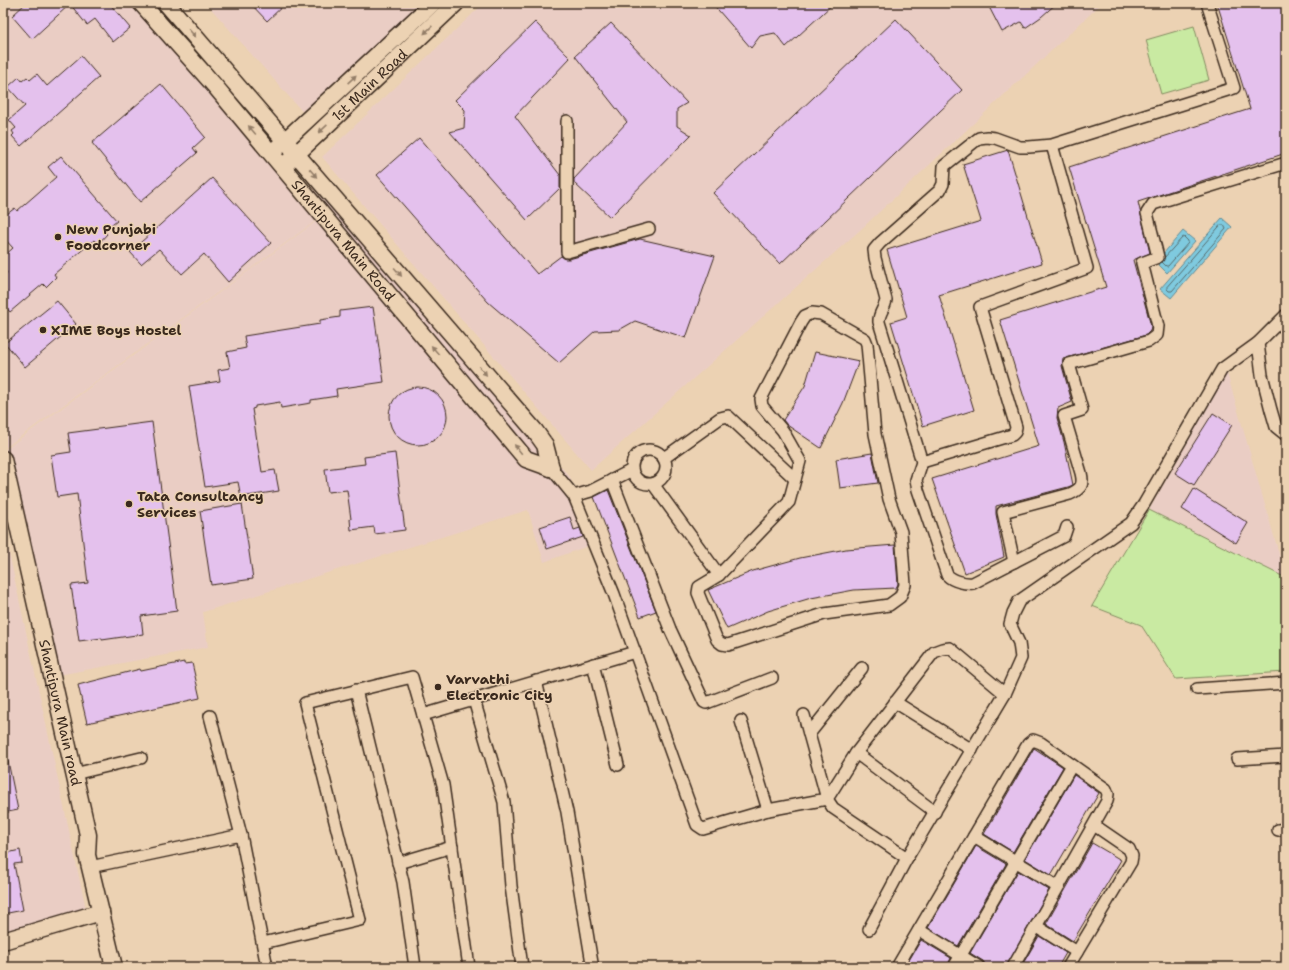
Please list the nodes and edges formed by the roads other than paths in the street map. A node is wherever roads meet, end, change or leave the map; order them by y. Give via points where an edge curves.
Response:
1 (141, 3) edge
2 (166, 3) edge
3 (433, 3) edge
4 (456, 3) edge
5 (1207, 3) edge
6 (567, 121) dead end
7 (285, 141) junction
8 (1052, 145) junction
9 (272, 154) junction
10 (296, 154) junction
11 (1286, 163) edge
12 (283, 167) junction
13 (650, 229) dead end
14 (1286, 315) edge
15 (1258, 344) junction
16 (1286, 435) edge
17 (664, 458) junction
18 (3, 459) edge
19 (922, 462) junction
20 (551, 468) junction
21 (632, 470) junction
22 (795, 479) junction
23 (612, 480) junction
24 (653, 484) junction
25 (574, 496) junction
26 (3, 503) edge
27 (1067, 527) dead end
28 (1014, 562) junction
29 (719, 575) junction
30 (634, 652) junction
31 (593, 664) junction
32 (862, 668) dead end
33 (772, 678) dead end
34 (536, 681) junction
35 (1286, 684) edge
36 (1197, 689) dead end
37 (356, 690) junction
38 (1005, 694) junction
39 (474, 700) junction
40 (895, 702) junction
41 (423, 715) junction
42 (804, 715) dead end
43 (210, 716) dead end
44 (741, 721) dead end
45 (809, 734) junction
46 (972, 750) junction
47 (856, 753) junction
48 (1286, 756) edge
49 (141, 758) dead end
50 (1237, 759) dead end
51 (618, 765) dead end
52 (1072, 765) junction
53 (74, 774) junction
54 (828, 799) junction
55 (768, 810) junction
56 (934, 812) junction
57 (1094, 825) junction
58 (241, 835) junction
59 (974, 836) junction
60 (452, 847) junction
61 (907, 858) junction
62 (89, 861) junction
63 (1016, 861) junction
64 (398, 863) junction
65 (1058, 887) junction
66 (101, 912) junction
67 (1036, 926) junction
68 (869, 929) dead end
69 (919, 930) junction
70 (3, 941) edge
71 (263, 943) junction
72 (1077, 952) junction
73 (961, 956) junction
74 (592, 963) dead end
75 (114, 967) edge
76 (268, 967) edge
77 (415, 967) edge
78 (469, 967) edge
79 (522, 967) edge
80 (897, 967) edge
81 (954, 967) edge
82 (979, 967) edge
83 (1013, 967) edge
84 (1068, 967) edge

9 -> 1 street, Shantipura Main Road
2 -> 7 street
7 -> 3 street, 1st Main Road
4 -> 10 street, 1st Main Road
5 - 8 street via 1234,88
6 - 13 street via 567,252
7 - 9 street, 1st Main Road
7 - 10 street
8 - 19 street via 1020,147 995,138 979,138 944,166 940,190 874,250 886,300 879,322
8 - 19 street via 1087,268 980,307 1016,427 1015,432
9 - 12 street, Shantipura Main Road
10 - 12 street, 1st Main Road
10 -> 20 street via 535,431 545,445
11 - 28 street via 1154,204 1150,208 1147,213 1158,257 1142,263 1158,326 1157,335 1149,341 1069,364 1082,410 1064,416 1081,473 1082,486 1070,494 1003,512
20 -> 12 street, Shantipura Main Road via 526,458
14 - 15 street
15 - 16 street via 1262,375 1276,427
15 - 38 street via 1222,369 1131,523 1019,601 1010,624 1021,658
17 - 21 street via 653,450 642,451 634,459
17 - 22 street via 720,418 728,416
17 - 24 street via 665,473 659,482
18 - 53 street, Shantipura Main road
19 - 28 street via 916,480 917,485 947,575 951,579 969,584
20 - 25 street
21 - 23 street
21 - 24 street via 637,480 648,485
22 - 29 street via 788,502
22 - 29 street via 800,461 783,431 762,406 761,399 805,316 812,313 821,314 866,339 875,434 889,499 901,532 905,585 900,597 889,605 824,614 728,645 718,640 698,593 699,587
23 - 25 street
23 - 33 street via 670,629 704,702
24 - 29 street
25 - 30 street via 614,594
26 - 62 street, Shantipura Main Road via 79,838
27 - 28 street via 1064,536
30 - 31 street
30 - 55 street via 697,825 703,829 708,828
31 - 34 street
31 - 51 street
32 - 45 street
34 - 39 street
34 - 74 street via 567,812
35 - 36 street
37 - 41 street via 412,677
37 - 64 street
37 - 71 street via 305,703 360,920
38 - 40 street via 950,648 942,648 934,652
38 - 46 street
39 - 41 street
39 - 79 street via 504,802 511,886
40 - 46 street
40 - 47 street
41 - 60 street via 443,785
42 - 45 street
43 - 58 street
44 - 55 street
45 - 54 street
46 - 56 street
47 - 54 street
47 - 56 street
48 - 50 street
49 - 53 street
52 - 57 street via 1106,789 1108,794
52 - 59 street via 1042,743 1033,740 1028,744
52 - 63 street
53 - 62 street, Shantipura Main road via 88,835
54 - 55 street
54 - 61 street via 833,808
56 - 61 street
57 - 65 street
57 - 72 street via 1129,849 1132,856 1131,862
58 - 62 street
58 - 71 street
59 - 63 street
59 - 69 street
60 - 64 street
60 - 78 street
61 - 68 street
62 - 66 street, Shantipura Main road
63 - 65 street
63 - 73 street
64 - 77 street
65 - 67 street
66 - 70 street
66 - 75 street, Shantipura Main road
67 - 72 street
67 - 83 street
69 - 73 street
69 - 80 street
71 - 76 street
72 - 84 street
73 - 81 street
73 - 82 street

